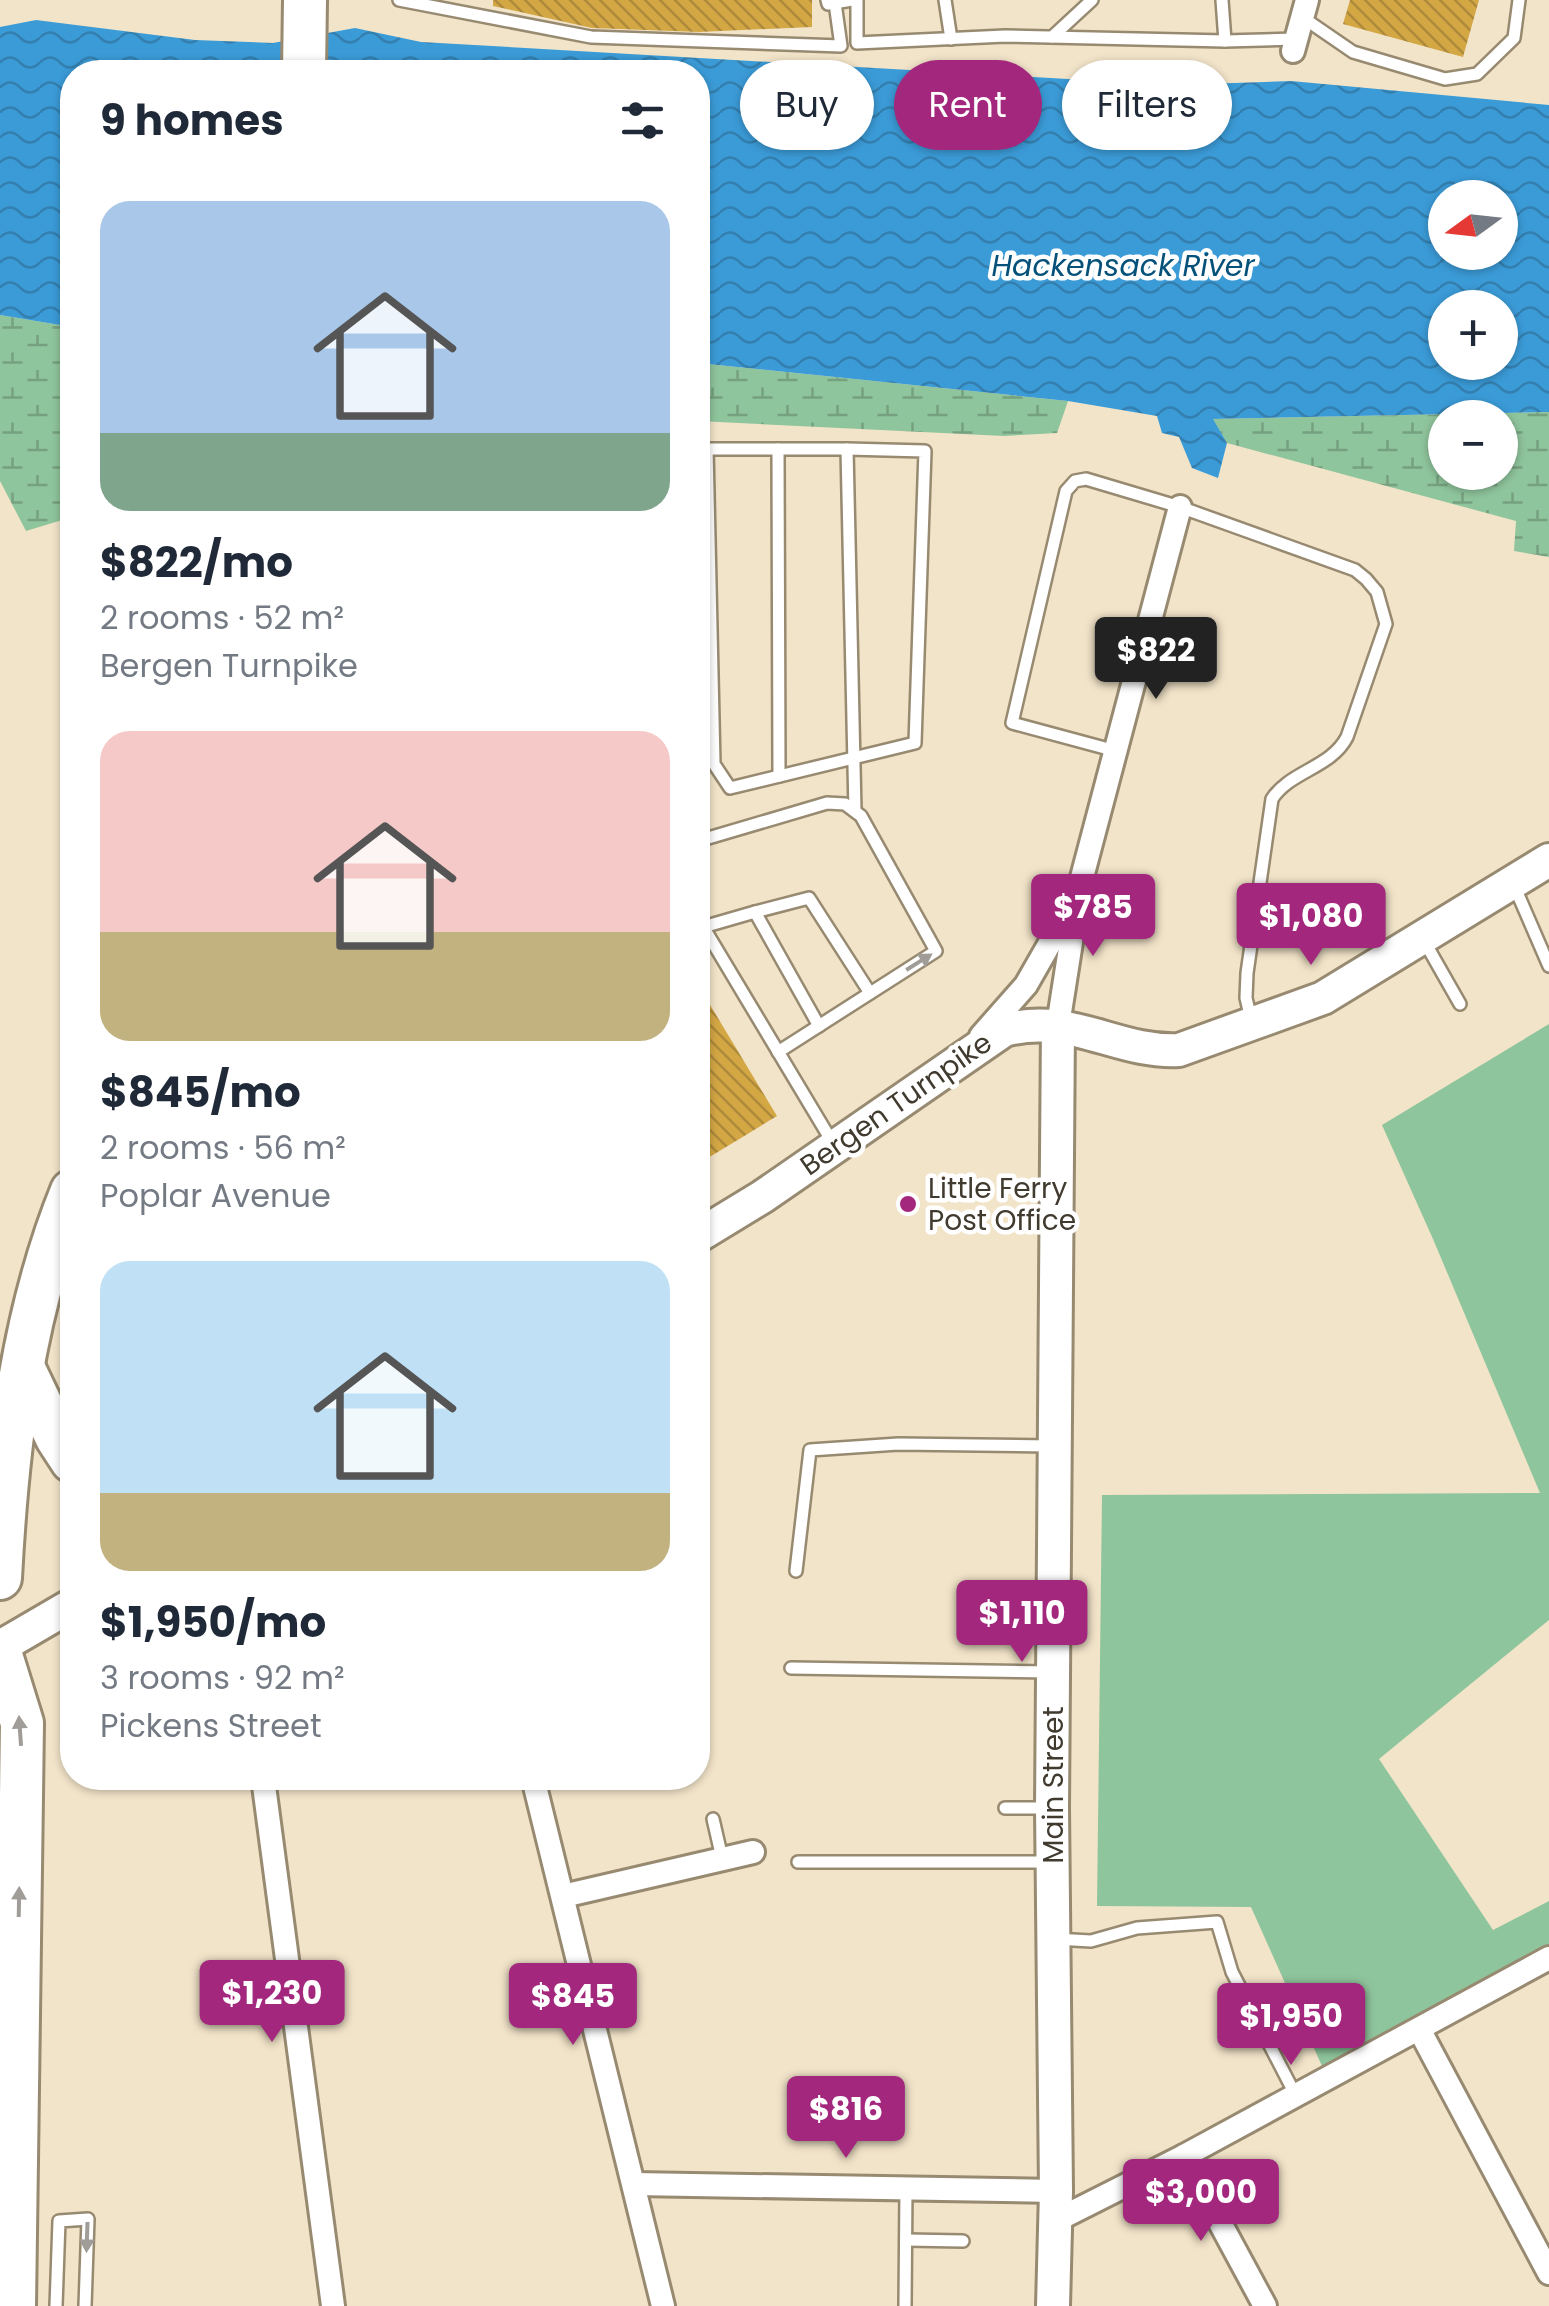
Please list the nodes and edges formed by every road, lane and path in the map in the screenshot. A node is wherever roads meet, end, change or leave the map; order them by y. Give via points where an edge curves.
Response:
1 (305, 0) edge
2 (399, 0) edge
3 (855, 0) edge
4 (945, 0) edge
5 (1092, 0) edge
6 (1222, 0) edge
7 (1519, 0) edge
8 (831, 1) edge
9 (1300, 27) edge
10 (1052, 36) junction
11 (951, 39) junction
12 (1225, 41) junction
13 (304, 60) edge
14 (710, 449) edge
15 (778, 449) junction
16 (847, 450) junction
17 (1180, 507) junction
18 (710, 659) edge
19 (1116, 751) junction
20 (854, 757) junction
21 (710, 764) edge
22 (714, 764) junction
23 (779, 776) junction
24 (855, 812) junction
25 (710, 837) edge
26 (1549, 860) edge
27 (1512, 882) junction
28 (1080, 885) junction
29 (755, 912) junction
30 (710, 921) edge
31 (710, 940) edge
32 (1422, 940) junction
33 (1549, 966) edge
34 (870, 994) junction
35 (1460, 1004) dead end
36 (1252, 1024) junction
37 (1058, 1025) junction
38 (819, 1026) junction
39 (778, 1052) junction
40 (963, 1055) junction
41 (834, 1145) junction
42 (60, 1227) edge
43 (710, 1229) edge
44 (23, 1367) junction
45 (60, 1443) edge
46 (1055, 1446) junction
47 (796, 1571) dead end
48 (0, 1578) edge
49 (60, 1613) edge
50 (0, 1650) edge
51 (791, 1668) dead end
52 (1053, 1672) junction
53 (265, 1790) edge
54 (537, 1790) edge
55 (1005, 1808) dead end
56 (1052, 1808) junction
57 (713, 1819) dead end
58 (753, 1852) dead end
59 (722, 1858) junction
60 (798, 1862) dead end
61 (1053, 1862) junction
62 (562, 1896) junction
63 (1054, 1939) junction
64 (1549, 1958) edge
65 (1419, 2029) junction
66 (1296, 2096) junction
67 (1184, 2156) junction
68 (634, 2184) junction
69 (906, 2188) junction
70 (1056, 2206) junction
71 (906, 2240) junction
72 (964, 2241) dead end
73 (1549, 2273) edge
74 (19, 2301) edge
75 (56, 2306) edge
76 (85, 2306) edge
77 (333, 2306) edge
78 (663, 2306) edge
79 (905, 2306) edge
80 (1054, 2306) edge
81 (1264, 2306) edge

1 - 13 highway
2 - 8 lane via 591,37 841,46
3 - 8 lane
3 - 11 lane via 857,43
4 - 11 lane
5 - 10 lane
6 - 12 lane
7 - 9 lane via 1514,38 1477,74 1446,79 1354,52
9 - 12 lane
10 - 11 lane
10 - 12 lane
14 - 15 lane
15 - 16 lane
15 - 23 lane
16 - 20 lane
16 - 20 lane via 925,452 915,743
17 - 19 street
17 - 19 lane via 1086,479 1066,491 1012,723
17 - 36 lane via 1354,570 1378,592 1386,624 1342,746 1272,799 1247,973
18 - 22 lane
19 - 28 street
20 - 23 lane
20 - 24 lane
21 - 22 lane
22 - 23 lane via 730,788
24 - 25 lane via 827,803
34 -> 24 lane via 936,951
26 - 27 street, Bergen Turnpike
27 - 32 street, Bergen Turnpike
27 - 33 lane
28 - 37 street
28 - 40 street via 1026,985
29 - 30 lane
29 - 34 lane via 810,898
29 - 38 lane
31 - 39 lane
32 - 35 lane
32 - 36 street, Bergen Turnpike via 1323,998
34 - 38 lane
36 - 37 street, Bergen Turnpike via 1179,1050 1157,1051
37 - 40 street, Bergen Turnpike via 1031,1022 1004,1030
37 - 46 street, Main Street
38 - 39 lane
39 - 41 lane
40 - 41 street, Bergen Turnpike
41 - 43 street, Bergen Turnpike
42 - 44 highway
44 - 45 highway
44 - 48 highway
46 - 47 lane via 810,1450
46 - 52 street, Main Street
49 - 50 street
74 -> 50 highway via 22,1723
51 - 52 lane
52 - 56 street, Main Street
53 - 77 street
54 - 62 street
55 - 56 lane
56 - 61 street, Main Street
57 - 59 lane
58 - 59 street
59 - 62 street
60 - 61 lane
61 - 63 street, Main Street
62 - 68 street
63 - 66 lane via 1091,1942 1136,1928 1216,1922 1232,1972
63 - 70 street, Main Street
64 - 65 street
65 - 66 street
65 - 73 street
66 - 67 street
67 - 70 street
67 - 81 street
68 - 69 street
68 - 78 street
69 - 70 street
69 - 71 lane
70 - 80 street, Main Street
71 - 72 lane
71 - 79 lane
75 -> 76 lane via 63,2218 88,2219

